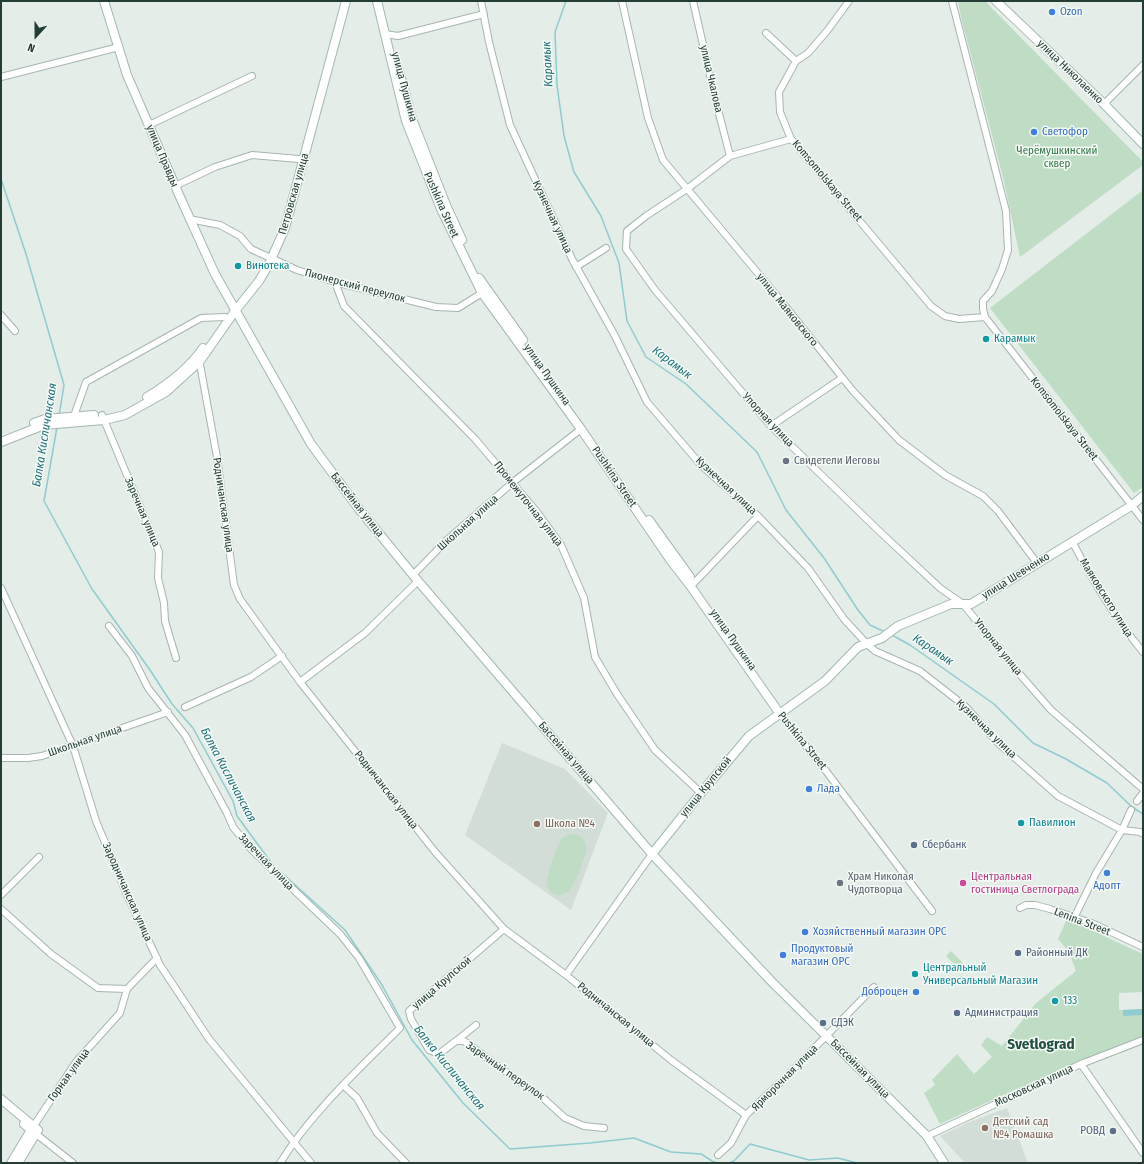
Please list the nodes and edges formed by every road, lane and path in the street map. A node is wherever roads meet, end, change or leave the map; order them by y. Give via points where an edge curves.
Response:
1 (104, 1) edge
2 (342, 1) edge
3 (346, 1) edge
4 (377, 1) edge
5 (382, 1) edge
6 (481, 1) edge
7 (622, 1) edge
8 (693, 1) edge
9 (849, 1) edge
10 (952, 1) edge
11 (996, 1) edge
12 (1001, 1) edge
13 (484, 14) junction
14 (766, 33) dead end
15 (387, 34) junction
16 (119, 47) junction
17 (796, 61) junction
18 (1143, 65) edge
19 (252, 76) dead end
20 (1, 77) edge
21 (1106, 103) junction
22 (149, 125) junction
23 (1143, 138) edge
24 (791, 139) junction
25 (1143, 144) edge
26 (730, 156) junction
27 (299, 159) junction
28 (175, 186) junction
29 (687, 189) junction
30 (190, 219) junction
31 (606, 248) dead end
32 (270, 258) junction
33 (576, 267) junction
34 (335, 282) junction
35 (482, 293) junction
36 (234, 309) junction
37 (1, 315) edge
38 (225, 316) junction
39 (984, 317) junction
40 (15, 330) dead end
41 (199, 358) junction
42 (842, 378) junction
43 (103, 417) junction
44 (71, 419) junction
45 (45, 422) junction
46 (771, 426) junction
47 (581, 429) junction
48 (1, 436) edge
49 (1, 442) edge
50 (512, 483) junction
51 (1143, 496) edge
52 (1131, 506) junction
53 (758, 516) junction
54 (1143, 520) edge
55 (1072, 541) junction
56 (1037, 563) junction
57 (416, 578) junction
58 (692, 584) junction
59 (1, 588) edge
60 (963, 604) junction
61 (108, 626) dead end
62 (882, 638) joint
63 (867, 644) junction
64 (1143, 652) edge
65 (282, 656) junction
66 (176, 658) dead end
67 (300, 682) junction
68 (185, 707) dead end
69 (168, 712) junction
70 (780, 714) junction
71 (73, 746) junction
72 (1, 758) edge
73 (1143, 789) edge
74 (701, 793) junction
75 (1143, 793) edge
76 (1137, 801) dead end
77 (1131, 810) dead end
78 (1122, 830) junction
79 (1143, 834) edge
80 (652, 854) junction
81 (40, 857) dead end
82 (1, 895) edge
83 (1020, 908) dead end
84 (1, 909) edge
85 (932, 911) dead end
86 (1074, 918) junction
87 (504, 929) junction
88 (1143, 947) edge
89 (157, 958) junction
90 (566, 975) junction
91 (874, 987) dead end
92 (127, 989) junction
93 (476, 1024) dead end
94 (415, 1026) joint
95 (826, 1037) junction
96 (1143, 1040) edge
97 (456, 1041) junction
98 (1081, 1064) junction
99 (343, 1085) junction
100 (1, 1099) edge
101 (1, 1106) edge
102 (746, 1115) junction
103 (604, 1128) dead end
104 (34, 1130) junction
105 (927, 1136) junction
106 (293, 1142) junction
107 (1143, 1153) edge
108 (718, 1155) dead end
109 (11, 1163) edge
110 (18, 1163) edge
111 (73, 1163) edge
112 (280, 1163) edge
113 (311, 1163) edge
114 (406, 1163) edge
115 (944, 1163) edge

1 - 16 street, улица Правды
2 - 27 street
3 - 32 street, Петровская улица via 285,228
4 - 15 street, Pushkina Street
5 - 15 street, улица Пушкина
6 - 13 street, Кузнечная улица
7 - 29 street, улица Маяковского via 648,118 663,160
8 - 26 street, улица Чкалова
9 - 17 street, Komsomolskaya Street via 808,53
10 - 39 street via 1006,211 1008,250 992,291 983,301
11 - 21 street, улица Николаенко
12 - 21 street, улица Николаенко
13 - 15 street via 398,36
13 - 33 street, Кузнечная улица via 510,125
14 - 17 street
15 - 35 street, Pushkina Street via 406,121 441,209
15 - 58 street, улица Пушкина via 412,119 446,205 479,278
16 - 20 street
16 - 22 street, улица Правды via 127,75
17 - 24 street, Komsomolskaya Street via 779,92 780,112
18 - 21 street
19 - 22 street
21 - 23 street, улица Николаенко
21 - 25 street, улица Николаенко
22 - 28 street, улица Правды
24 - 26 street, Упорная улица
24 - 39 street, Komsomolskaya Street via 931,306 945,316 959,319
26 - 29 street, Упорная улица
27 - 28 street via 252,155 215,167
27 - 32 street
28 - 30 street, улица Правды
29 - 42 street, улица Маяковского
29 - 46 street, Упорная улица via 627,232 626,249 655,290
30 - 32 street, Пионерский переулок via 220,225 240,236 252,249
30 - 36 street, улица Правды
31 - 33 street
32 - 34 street, Пионерский переулок
32 - 36 street
33 - 53 street, Кузнечная улица via 615,336 647,402 701,465
34 - 35 street, Пионерский переулок via 436,307 458,308
34 - 50 street, Промежуточная улица via 344,306 475,439
35 - 47 street, Pushkina Street
36 - 38 street
36 - 41 street
36 - 57 street, Бассейная улица via 311,444 359,509
37 - 40 street
38 - 41 street
38 - 44 street via 201,318 86,382
39 - 52 street, Komsomolskaya Street
41 - 43 street via 158,390 127,409
41 - 65 street, Родничанская улица via 217,457 234,585 240,599
42 - 46 street
42 - 56 street, улица Маяковского via 899,440 945,475 983,496 998,511
43 - 44 street
43 - 66 street, Заречная улица via 159,552 158,578 165,621
44 - 45 street
45 - 48 street
45 - 49 street
46 - 60 street, Упорная улица via 878,530
47 - 50 street, Школьная улица
47 - 58 street, Pushkina Street via 671,561
50 - 57 street, Школьная улица via 447,540
50 - 74 street, Промежуточная улица via 561,545 584,598 595,657 617,694 655,750
51 - 52 street, улица Шевченко
52 - 54 street, Komsomolskaya Street
52 - 55 street, улица Шевченко
53 - 58 street
53 - 63 street, Кузнечная улица via 808,568 844,619
55 - 56 street, улица Шевченко
55 - 64 street, Маяковского улица via 1088,572
56 - 60 street, улица Шевченко via 970,604
57 - 67 street, Школьная улица via 365,633
57 - 80 street, Бассейная улица
58 - 70 street, Pushkina Street
59 - 71 street, Зародничанская улица
60 - 62 street, улица Шевченко via 951,604 898,626
60 - 73 street, Упорная улица via 1051,710
61 - 69 street, Заречная улица via 132,656 148,688
62 - 63 street, улица Крупской
63 - 70 street, улица Крупской via 858,647 825,681
63 - 78 street, Кузнечная улица via 875,651 920,671 966,707 997,742 1058,796
65 - 67 street, Родничанская улица
65 - 68 street via 251,677
67 - 87 street, Родничанская улица via 436,853
69 - 71 street, Школьная улица
69 - 99 street, Заречная улица via 185,735 233,827 251,849 340,934 359,958 400,1028
70 - 74 street, улица Крупской via 749,736
70 - 85 street, Pushkina Street
71 - 72 street, Школьная улица via 42,756
71 - 89 street, Зародничанская улица via 96,822
74 - 80 street, улица Крупской
75 - 76 street
77 - 78 street
78 - 79 street, Кузнечная улица
78 - 86 street via 1096,872
80 - 90 street, улица Крупской
80 - 95 street, Бассейная улица
81 - 82 street
83 - 86 street, Lenina Street via 1035,905
84 - 92 street via 51,954 98,988
86 - 88 street, Lenina Street via 1094,924
87 - 90 street, Родничанская улица
87 - 94 street, улица Крупской via 409,1011
89 - 92 street, Горная улица
89 - 106 street, Зародничанская улица via 208,1039
90 - 102 street, Родничанская улица via 671,1060
91 - 95 street, Ярморочная улица
92 - 104 street, Горная улица via 120,1013 76,1062
93 - 97 street
94 - 97 street, Заречный переулок via 430,1050 439,1054
95 - 102 street, Ярморочная улица
95 - 105 street, Бассейная улица
96 - 98 street, Московская улица
97 - 103 street, Заречный переулок via 464,1041 544,1098 565,1118 584,1126
98 - 105 street, Московская улица
98 - 107 street
99 - 106 street
99 - 114 street via 357,1098 378,1134
100 - 104 street
101 - 104 street
102 - 108 street, Ярморочная улица via 731,1143
104 - 109 street, Горная улица
104 - 110 street, Горная улица
104 - 111 street
105 - 115 street, Бассейная улица
106 - 112 street
106 - 113 street, Зародничанская улица

